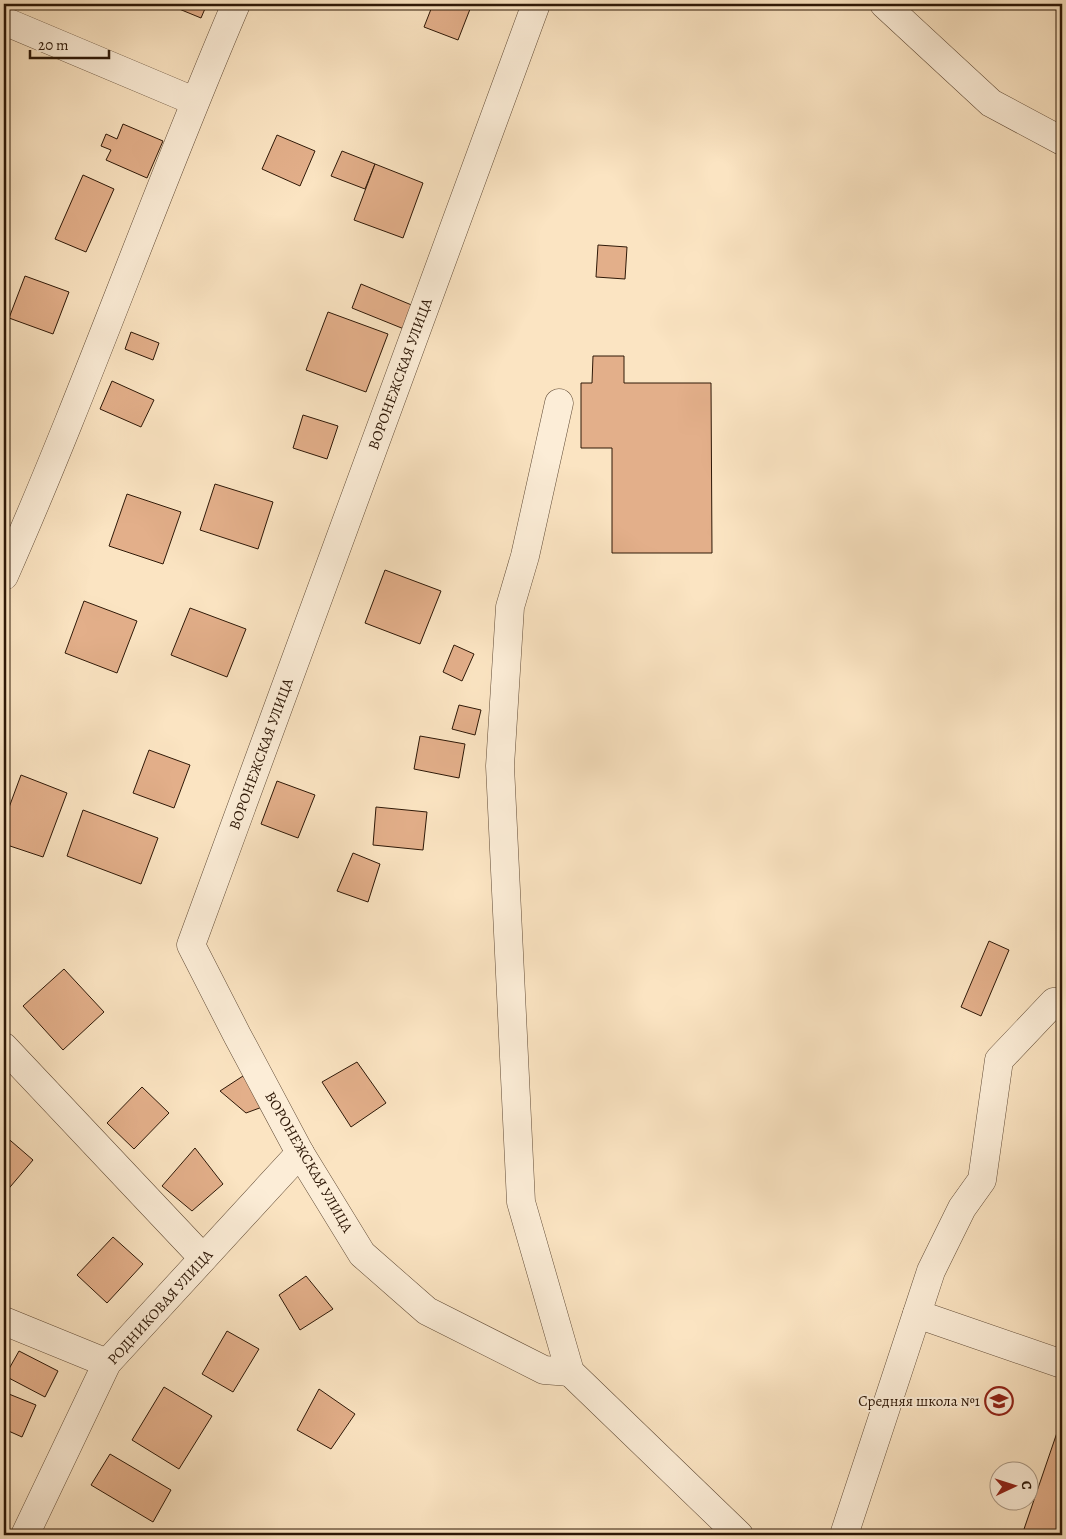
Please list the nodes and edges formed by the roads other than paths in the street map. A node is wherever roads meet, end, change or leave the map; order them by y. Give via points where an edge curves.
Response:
1 (236, 4) edge
2 (536, 4) edge
3 (884, 4) edge
4 (4, 21) edge
5 (194, 102) junction
6 (1062, 141) edge
7 (559, 403) dead end
8 (4, 576) edge
9 (1062, 1001) edge
10 (4, 1047) edge
11 (300, 1153) junction
12 (204, 1258) junction
13 (917, 1314) junction
14 (4, 1321) edge
15 (106, 1363) junction
16 (1062, 1364) edge
17 (570, 1372) junction
18 (24, 1535) edge
19 (739, 1535) edge
20 (844, 1535) edge

1 - 5 street
2 - 11 street, ВОРОНЕЖСКАЯ УЛИЦА via 191,945
3 - 6 street via 991,103
4 - 5 street
5 - 8 street via 37,502
7 - 17 street via 525,556 510,607 500,766 521,1202
9 - 13 street via 1054,1002 999,1060 982,1180 962,1208 939,1255
10 - 12 street
11 - 12 street, РОДНИКОВАЯ УЛИЦА
11 - 17 street, ВОРОНЕЖСКАЯ УЛИЦА via 362,1254 427,1312 544,1370
12 - 15 street, РОДНИКОВАЯ УЛИЦА
13 - 16 street
13 - 20 street
14 - 15 street
15 - 18 street, РОДНИКОВАЯ УЛИЦА
17 - 19 street

